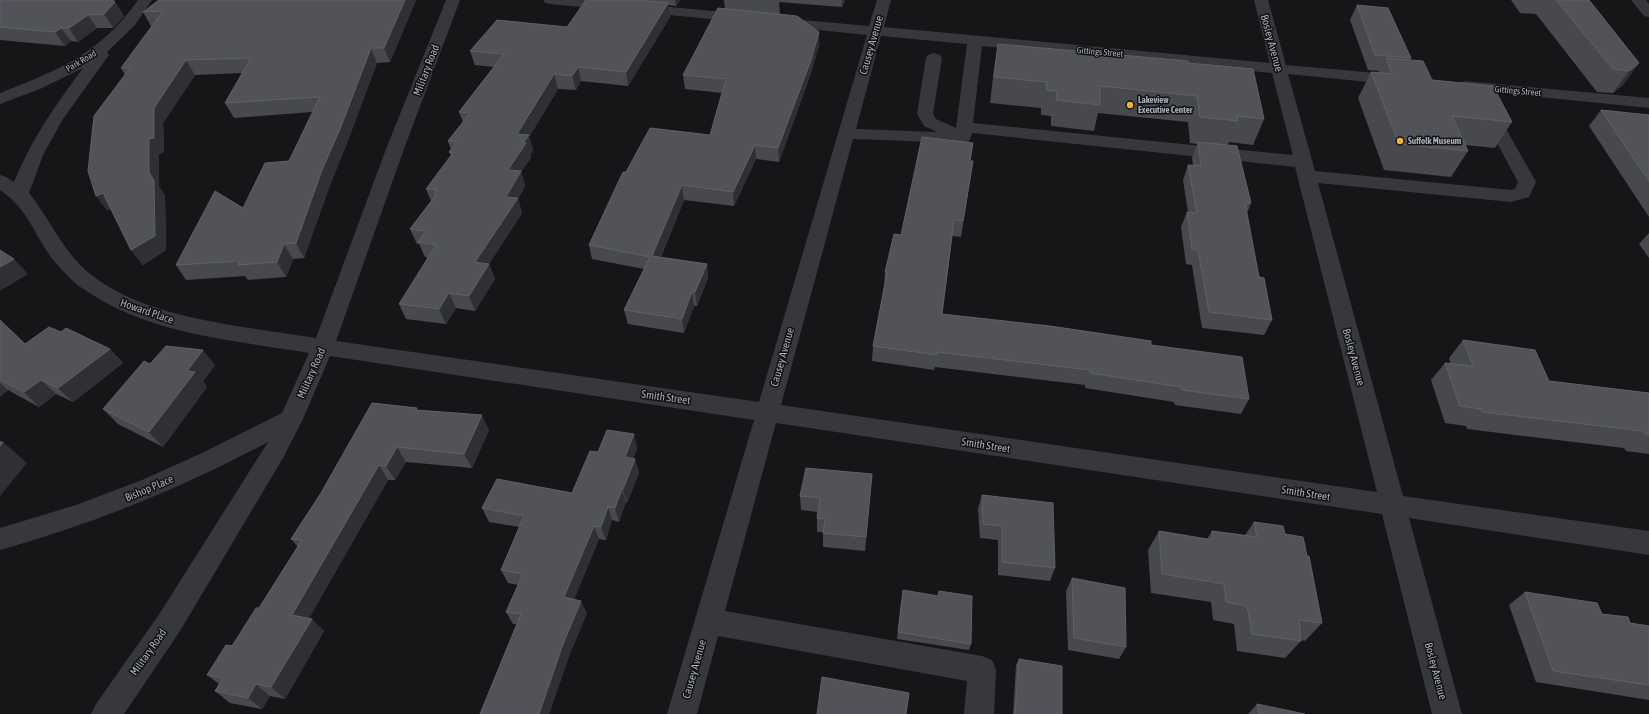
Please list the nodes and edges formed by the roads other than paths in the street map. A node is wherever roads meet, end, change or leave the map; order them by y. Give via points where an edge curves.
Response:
1 (145, 0) edge
2 (453, 0) edge
3 (550, 0) edge
4 (884, 0) edge
5 (1261, 0) edge
6 (1638, 0) edge
7 (1649, 13) edge
8 (875, 31) junction
9 (974, 40) junction
10 (111, 42) junction
11 (934, 58) dead end
12 (1279, 69) junction
13 (1412, 81) edge
14 (1451, 85) edge
15 (1475, 87) junction
16 (0, 99) edge
17 (1649, 103) edge
18 (964, 133) junction
19 (846, 134) junction
20 (1305, 169) junction
21 (0, 182) edge
22 (19, 194) junction
23 (323, 346) junction
24 (766, 412) junction
25 (291, 418) junction
26 (1393, 506) junction
27 (0, 539) edge
28 (1649, 543) edge
29 (708, 621) junction
30 (106, 714) edge
31 (682, 714) edge
32 (979, 714) edge
33 (1447, 714) edge

1 - 10 street, Park Road
2 - 23 street, Military Road
3 - 8 street, Gittings Street
4 - 8 street, Causey Avenue
5 - 12 street, Bosley Avenue
6 - 7 street
8 - 9 street, Gittings Street
8 - 19 street, Causey Avenue
9 - 12 street, Gittings Street
9 - 18 street
10 - 16 street, Park Road via 75,66
10 - 22 street via 55,118 34,155
11 - 18 street via 925,114 930,122
12 - 13 street, Gittings Street
12 - 20 street, Bosley Avenue
14 - 15 street, Gittings Street
15 - 17 street, Gittings Street
15 - 20 street via 1527,182 1522,193 1511,196
18 - 19 street
18 - 20 street
19 - 24 street, Causey Avenue
20 - 26 street, Bosley Avenue
21 - 22 street, Howard Place
22 - 23 street, Howard Place via 36,215 58,252 82,278 116,300 192,326
23 - 24 street, Smith Street
23 - 25 street, Military Road
24 - 26 street, Smith Street
24 - 29 street, Causey Avenue
25 - 27 street, Bishop Place via 200,466 114,502
25 - 30 street, Military Road via 274,451 170,622
26 - 28 street, Smith Street
26 - 33 street, Bosley Avenue
29 - 31 street, Causey Avenue
29 - 32 street via 982,670

